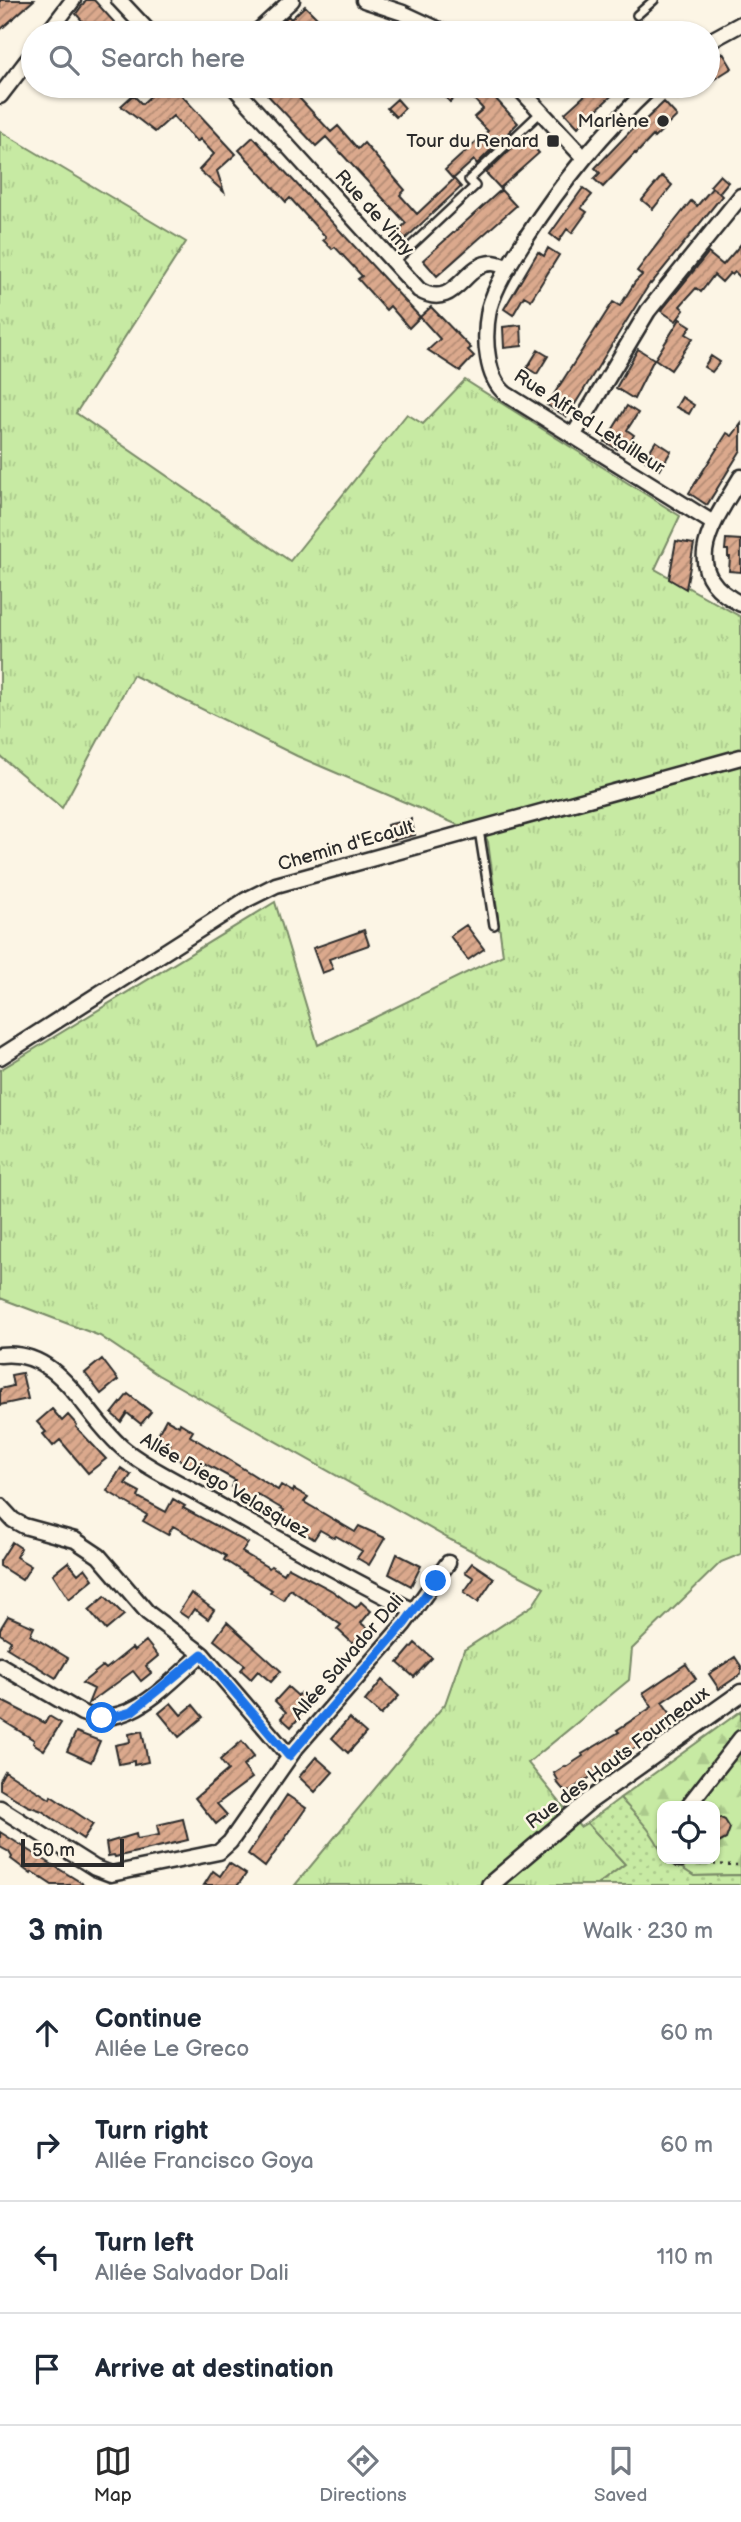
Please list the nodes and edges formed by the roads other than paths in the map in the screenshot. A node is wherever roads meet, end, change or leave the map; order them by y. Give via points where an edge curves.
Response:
1 (73, 0) edge
2 (118, 0) edge
3 (292, 0) edge
4 (364, 0) edge
5 (654, 0) edge
6 (638, 15) dead end
7 (57, 21) edge
8 (138, 21) edge
9 (269, 21) edge
10 (420, 21) edge
11 (741, 24) edge
12 (720, 35) edge
13 (21, 69) edge
14 (0, 96) edge
15 (244, 98) edge
16 (529, 98) edge
17 (639, 98) edge
18 (542, 112) junction
19 (584, 158) junction
20 (741, 196) edge
21 (393, 263) junction
22 (508, 268) junction
23 (573, 436) junction
24 (741, 477) edge
25 (713, 523) junction
26 (741, 604) edge
27 (741, 757) edge
28 (479, 829) junction
29 (494, 925) dead end
30 (0, 1057) edge
31 (0, 1355) edge
32 (0, 1506) edge
33 (448, 1563) dead end
34 (414, 1611) junction
35 (202, 1654) junction
36 (0, 1665) edge
37 (741, 1693) edge
38 (741, 1738) edge
39 (289, 1756) junction
40 (692, 1801) edge
41 (0, 1808) edge
42 (490, 1885) edge

1 - 7 street
2 - 8 street
3 - 9 street
4 - 10 street
5 - 6 lane
11 - 12 street
13 - 14 street
15 - 21 street, Rue de Vimy
16 - 18 street
17 - 19 street, Rue Alfred Letailleur
18 - 19 street
18 - 21 lane via 469,180 475,186
19 - 22 street, Rue Alfred Letailleur
20 - 23 street via 649,311
21 - 22 street, Rue de Vimy via 419,290 435,295 453,290 483,264
22 - 23 street, Rue Alfred Letailleur via 492,299 487,324 492,373 506,394
23 - 25 street, Rue Alfred Letailleur
24 - 25 street
25 - 26 street via 704,553 707,573 720,591
27 - 28 street, Chemin d'Ecault
28 - 29 lane
28 - 30 street, Chemin d'Ecault via 267,889
31 - 34 street, Allée Diego Velasquez via 21,1355 45,1363 128,1453 316,1561
32 - 35 street via 24,1526 88,1548 148,1613
33 - 34 street, Allée Salvador Dali
34 - 39 street, Allée Salvador Dali
35 - 36 street via 137,1707 110,1717 82,1713
35 - 39 street
37 - 42 street, Rue des Hauts Fourneaux via 589,1801
38 - 40 street
39 - 41 street, Allée Salvador Dali via 223,1850 116,1874 100,1871

